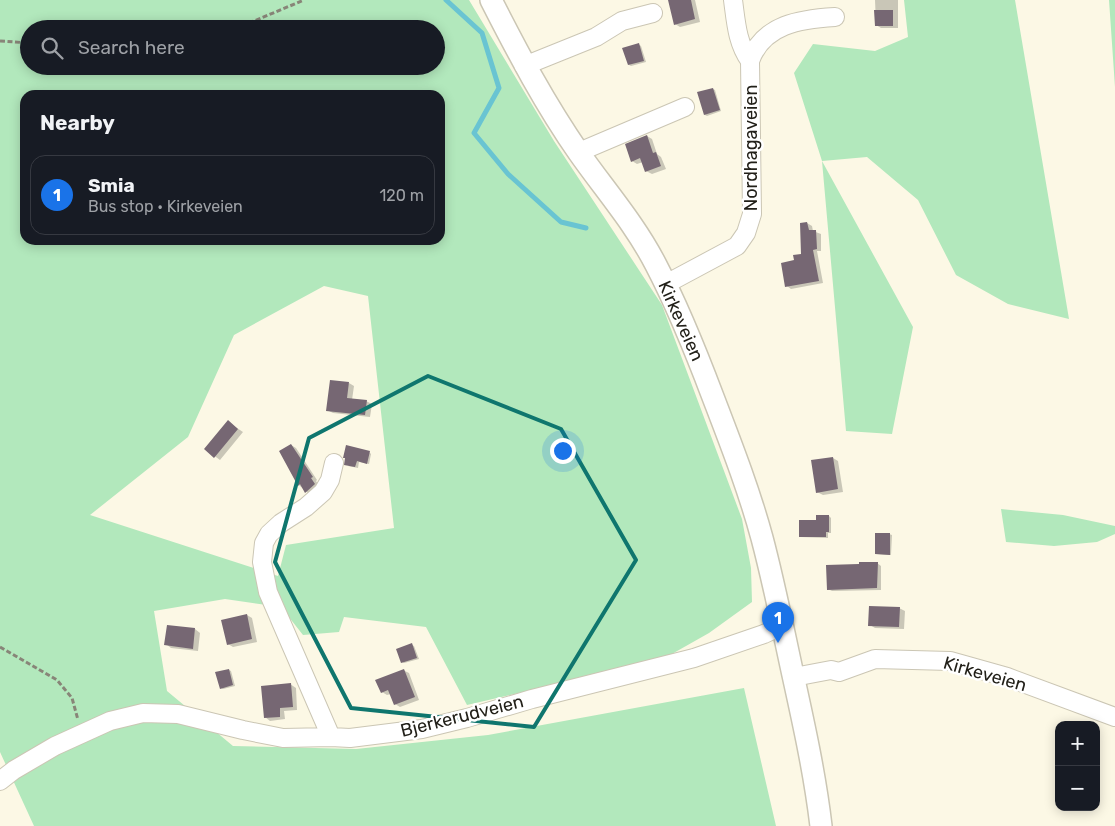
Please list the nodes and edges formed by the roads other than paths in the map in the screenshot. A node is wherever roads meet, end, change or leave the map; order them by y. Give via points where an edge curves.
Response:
1 (491, 0) edge
2 (733, 0) edge
3 (653, 13) dead end
4 (835, 17) dead end
5 (750, 61) junction
6 (524, 66) junction
7 (685, 107) dead end
8 (579, 152) junction
9 (666, 284) junction
10 (334, 464) dead end
11 (783, 626) junction
12 (794, 677) junction
13 (1115, 717) edge
14 (331, 737) junction
15 (0, 781) edge
16 (821, 826) edge

1 - 6 main road, Kirkeveien
2 - 5 street, Nordhagaveien via 738,36
3 - 6 street via 622,21 596,38
4 - 5 street via 808,19 783,26 764,38
5 - 9 street, Nordhagaveien via 752,214 746,233 737,246
6 - 8 main road, Kirkeveien
7 - 8 street
8 - 9 main road, Kirkeveien via 616,202
9 - 11 main road, Kirkeveien via 698,358 743,480
10 - 14 street via 323,492 269,534 264,543 262,562 268,592
11 - 12 main road, Kirkeveien
11 - 14 street, Bjerkerudveien via 694,658 422,729 350,738
12 - 13 street, Kirkeveien via 831,670 839,672 875,659 950,661 1007,677
12 - 16 main road, Kirkeveien
14 - 15 street, Bjerkerudveien via 283,738 178,714 143,713 110,721 55,746

